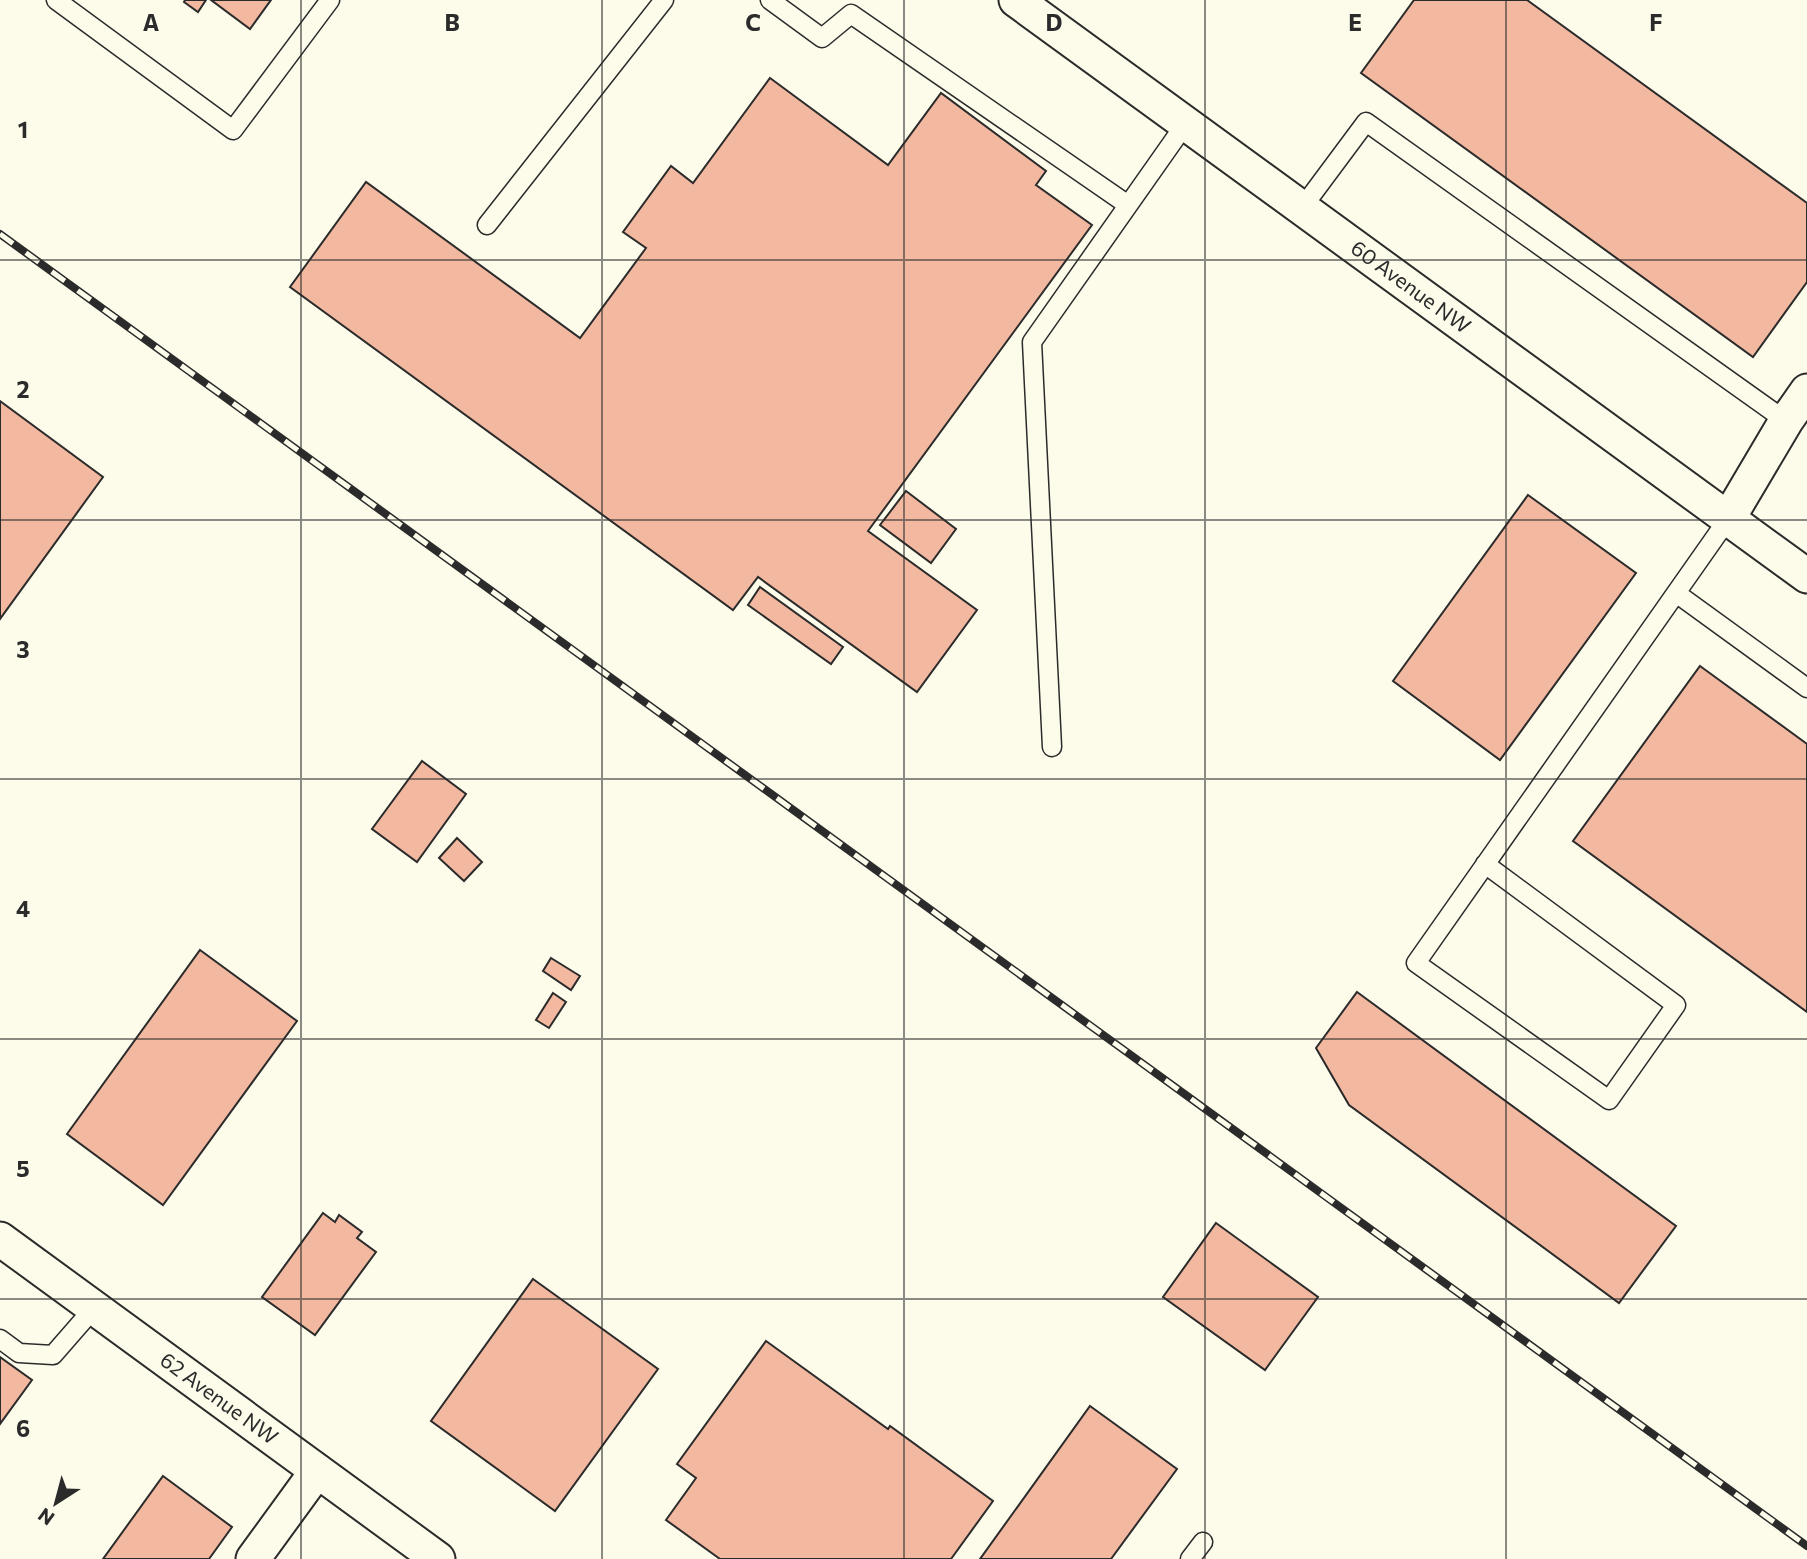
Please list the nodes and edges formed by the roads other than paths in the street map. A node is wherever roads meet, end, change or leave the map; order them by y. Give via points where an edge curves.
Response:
1 (56, 0) edge
2 (330, 0) edge
3 (664, 0) edge
4 (770, 0) edge
5 (1016, 0) edge
6 (1186, 123) junction
7 (1128, 205) junction
8 (1302, 208) junction
9 (487, 225) dead end
10 (1807, 391) edge
11 (1786, 421) junction
12 (1728, 519) junction
13 (1807, 576) edge
14 (1676, 593) junction
15 (1807, 688) edge
16 (1052, 747) dead end
17 (1485, 864) junction
18 (0, 1239) edge
19 (94, 1308) junction
20 (0, 1339) edge
21 (317, 1471) junction
22 (1203, 1542) dead end
23 (253, 1559) edge
24 (438, 1559) edge
25 (1190, 1559) edge

1 - 2 lane via 233,130
3 - 9 lane
4 - 7 lane via 822,38 851,14
5 - 6 street, 60 Avenue NW
6 - 7 lane
6 - 8 street, 60 Avenue NW
7 - 16 lane via 1032,342
8 - 11 lane via 1366,122
8 - 12 street, 60 Avenue NW
10 - 11 street
11 - 12 street
12 - 13 street, 60 Avenue NW
12 - 14 lane
14 - 15 lane
14 - 17 lane
17 - 17 lane via 1416,963 1608,1100 1676,1005
18 - 19 street, 62 Avenue NW
19 - 20 lane via 53,1355 19,1353
19 - 21 street, 62 Avenue NW
21 - 23 street
21 - 24 street, 62 Avenue NW
22 - 25 lane

